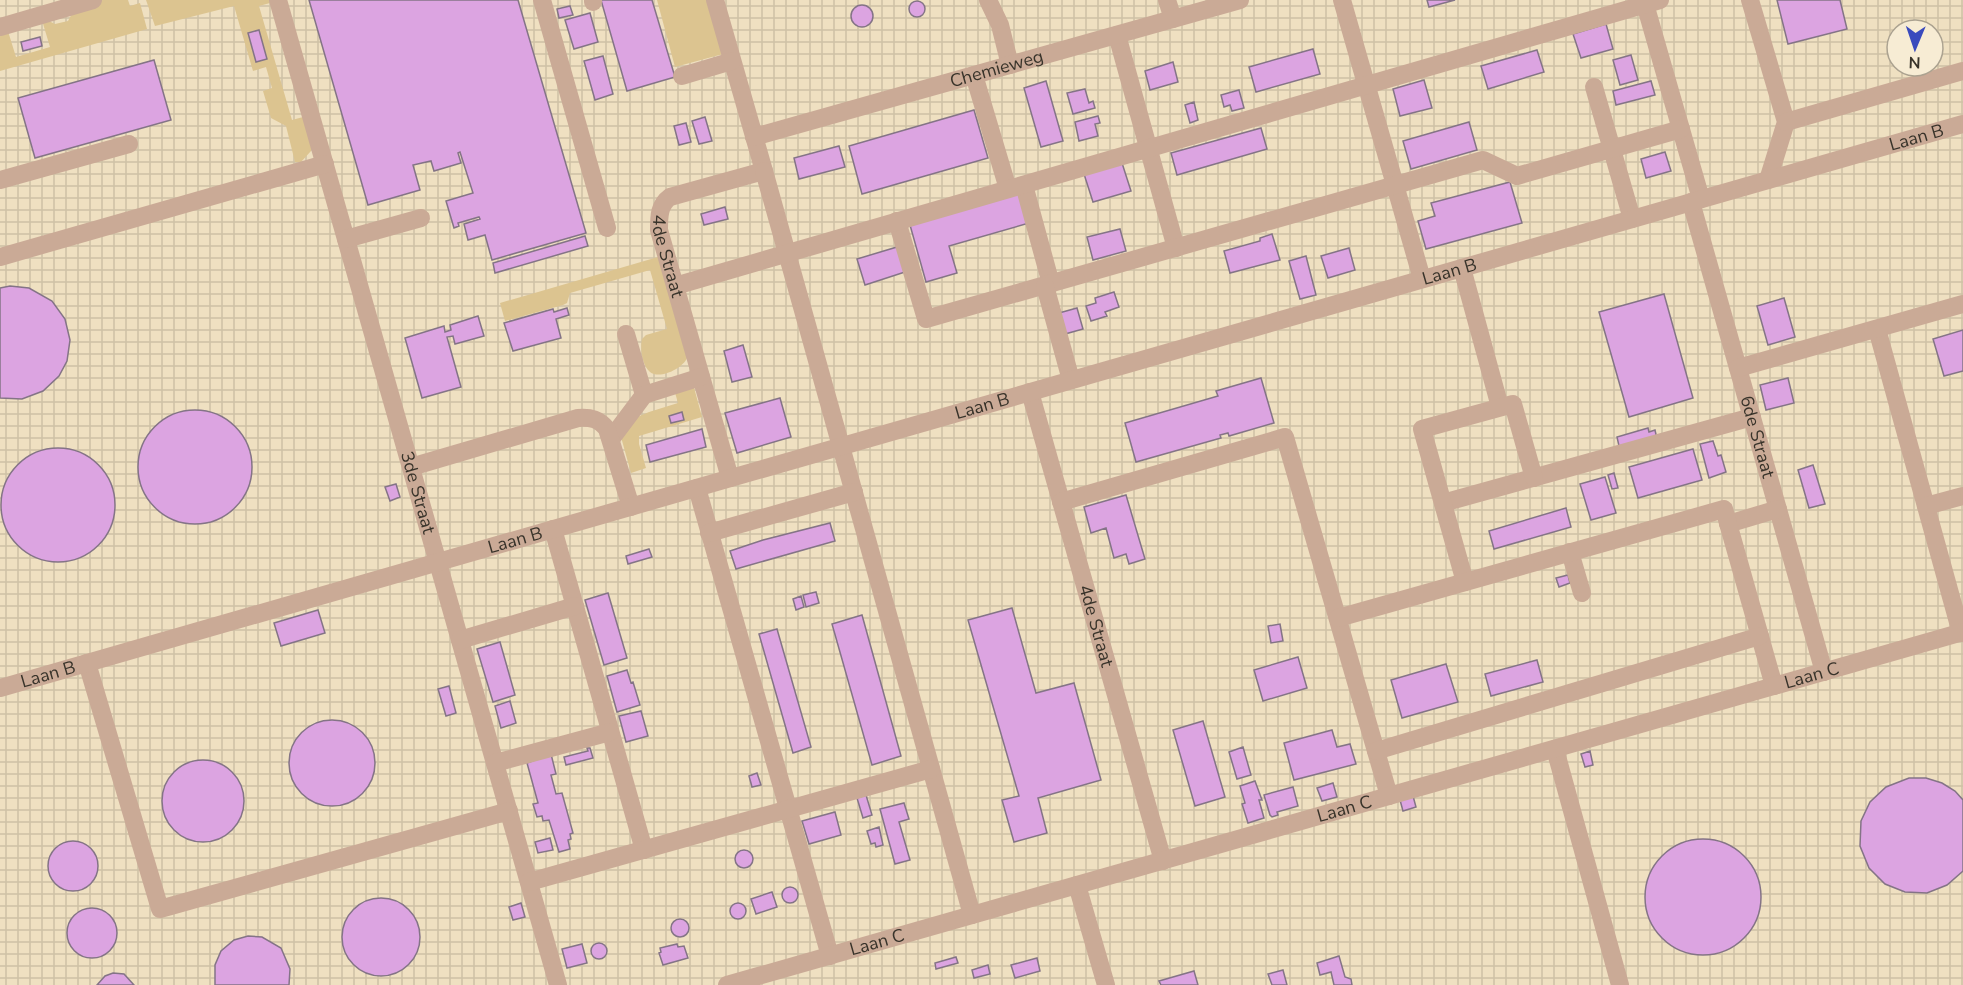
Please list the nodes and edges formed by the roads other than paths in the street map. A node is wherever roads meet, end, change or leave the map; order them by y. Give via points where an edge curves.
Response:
1 (93, 0) edge
2 (278, 0) edge
3 (542, 0) edge
4 (715, 0) edge
5 (988, 0) edge
6 (1167, 0) edge
7 (1240, 0) edge
8 (1342, 0) edge
9 (1750, 0) edge
10 (1652, 2) edge
11 (1615, 6) edge
12 (1173, 19) junction
13 (0, 27) edge
14 (1117, 35) junction
15 (732, 61) junction
16 (1010, 65) junction
17 (1963, 71) edge
18 (974, 75) junction
19 (682, 76) dead end
20 (1366, 85) junction
21 (1594, 87) dead end
22 (1786, 122) junction
23 (1963, 124) edge
24 (1681, 129) junction
25 (754, 137) junction
26 (129, 144) dead end
27 (1148, 148) junction
28 (1612, 149) junction
29 (325, 164) junction
30 (764, 171) junction
31 (0, 180) edge
32 (1768, 180) junction
33 (1395, 186) junction
34 (1016, 187) junction
35 (1696, 200) junction
36 (421, 218) dead end
37 (1632, 219) junction
38 (897, 221) junction
39 (607, 228) dead end
40 (346, 239) junction
41 (1176, 248) junction
42 (787, 253) junction
43 (0, 256) edge
44 (1462, 268) junction
45 (1422, 279) junction
46 (1048, 285) junction
47 (675, 286) junction
48 (1963, 304) edge
49 (1876, 329) junction
50 (626, 334) dead end
51 (1738, 368) junction
52 (701, 377) junction
53 (1071, 380) junction
54 (1030, 392) junction
55 (644, 395) junction
56 (1500, 407) junction
57 (1752, 417) junction
58 (611, 439) junction
59 (841, 446) junction
60 (411, 467) junction
61 (730, 478) junction
62 (1534, 478) junction
63 (697, 488) junction
64 (854, 492) junction
65 (1963, 496) edge
66 (1061, 502) junction
67 (1443, 503) junction
68 (1926, 506) junction
69 (631, 507) junction
70 (1778, 509) junction
71 (1728, 524) junction
72 (553, 529) junction
73 (710, 533) junction
74 (1570, 552) junction
75 (438, 562) junction
76 (1466, 582) junction
77 (1582, 593) dead end
78 (575, 606) junction
79 (1338, 618) junction
80 (1962, 633) edge
81 (1760, 636) junction
82 (460, 640) junction
83 (87, 663) junction
84 (1824, 672) junction
85 (1774, 686) junction
86 (0, 688) edge
87 (610, 732) junction
88 (1555, 749) junction
89 (1376, 751) junction
90 (495, 763) junction
91 (931, 769) junction
92 (1389, 796) junction
93 (788, 809) junction
94 (509, 811) junction
95 (644, 850) junction
96 (1163, 861) junction
97 (529, 882) junction
98 (1077, 885) junction
99 (972, 915) junction
100 (830, 956) junction
101 (558, 985) edge
102 (727, 985) edge
103 (1106, 985) edge
104 (1620, 985) edge

1 - 13 lane
2 - 29 lane, 3de Straat
3 - 39 lane
4 - 15 lane
5 - 16 lane via 1000,25
6 - 12 lane
7 - 12 lane, Chemieweg
8 - 20 lane
9 - 22 lane
10 - 11 lane
10 - 24 lane, 6de Straat
11 - 20 lane
12 - 14 lane, Chemieweg
14 - 16 lane, Chemieweg
14 - 27 lane
15 - 19 lane
15 - 25 lane
16 - 18 lane, Chemieweg
17 - 22 lane
18 - 25 lane, Chemieweg
18 - 34 lane
20 - 27 lane
20 - 33 lane
21 - 28 lane
22 - 32 lane
23 - 32 lane, Laan B
24 - 28 lane
24 - 35 lane, 6de Straat
25 - 30 lane
26 - 31 lane
27 - 34 lane
27 - 41 lane
28 - 33 lane via 1517,176 1483,160
28 - 37 lane
29 - 40 lane, 3de Straat
29 - 43 lane
30 - 42 lane
30 - 47 lane, 4de Straat via 663,202 659,230
32 - 35 lane, Laan B
33 - 41 lane
33 - 45 lane
34 - 38 lane
34 - 46 lane
35 - 37 lane, Laan B
35 - 51 lane, 6de Straat
36 - 40 lane
37 - 44 lane, Laan B
38 - 42 lane
38 - 46 lane via 926,320
40 - 60 lane, 3de Straat
41 - 46 lane
42 - 47 lane
42 - 59 lane
44 - 45 lane, Laan B
44 - 56 lane
45 - 53 lane, Laan B
46 - 53 lane
47 - 52 lane, 4de Straat
48 - 49 lane
49 - 51 lane
49 - 68 lane
50 - 55 lane
51 - 57 lane, 6de Straat
52 - 55 lane
52 - 61 lane, 4de Straat
53 - 54 lane, Laan B
54 - 59 lane, Laan B
54 - 66 lane, 4de Straat
55 - 58 lane
56 - 62 lane via 1514,404
56 - 67 lane via 1422,429
57 - 62 lane
57 - 70 lane, 6de Straat
58 - 60 lane via 602,422 578,418
58 - 69 lane
59 - 61 lane, Laan B
59 - 64 lane
60 - 75 lane, 3de Straat
61 - 63 lane, Laan B
62 - 67 lane
63 - 69 lane, Laan B
63 - 73 lane
64 - 73 lane
64 - 91 lane
65 - 68 lane
66 - 79 lane via 1285,437
66 - 96 lane, 4de Straat
67 - 76 lane
68 - 80 lane
69 - 72 lane, Laan B
70 - 71 lane
70 - 84 lane, 6de Straat
71 - 74 lane via 1724,509
71 - 81 lane
72 - 75 lane, Laan B
72 - 78 lane
73 - 93 lane
74 - 76 lane
74 - 77 lane
75 - 82 lane, 3de Straat
75 - 83 lane, Laan B
76 - 79 lane
78 - 82 lane
78 - 87 lane
79 - 89 lane
80 - 84 lane, Laan C
81 - 85 lane
81 - 89 lane
82 - 90 lane, 3de Straat
83 - 86 lane, Laan B
83 - 94 lane via 160,909
84 - 85 lane, Laan C
85 - 88 lane, Laan C
87 - 90 lane
87 - 95 lane
88 - 92 lane, Laan C
88 - 104 lane
89 - 92 lane
90 - 94 lane, 3de Straat
91 - 93 lane
91 - 99 lane
92 - 96 lane, Laan C
93 - 95 lane
93 - 100 lane
94 - 97 lane, 3de Straat
95 - 97 lane
96 - 98 lane, Laan C
97 - 101 lane, 3de Straat
98 - 99 lane, Laan C
98 - 103 lane
99 - 100 lane, Laan C
100 - 102 lane, Laan C

